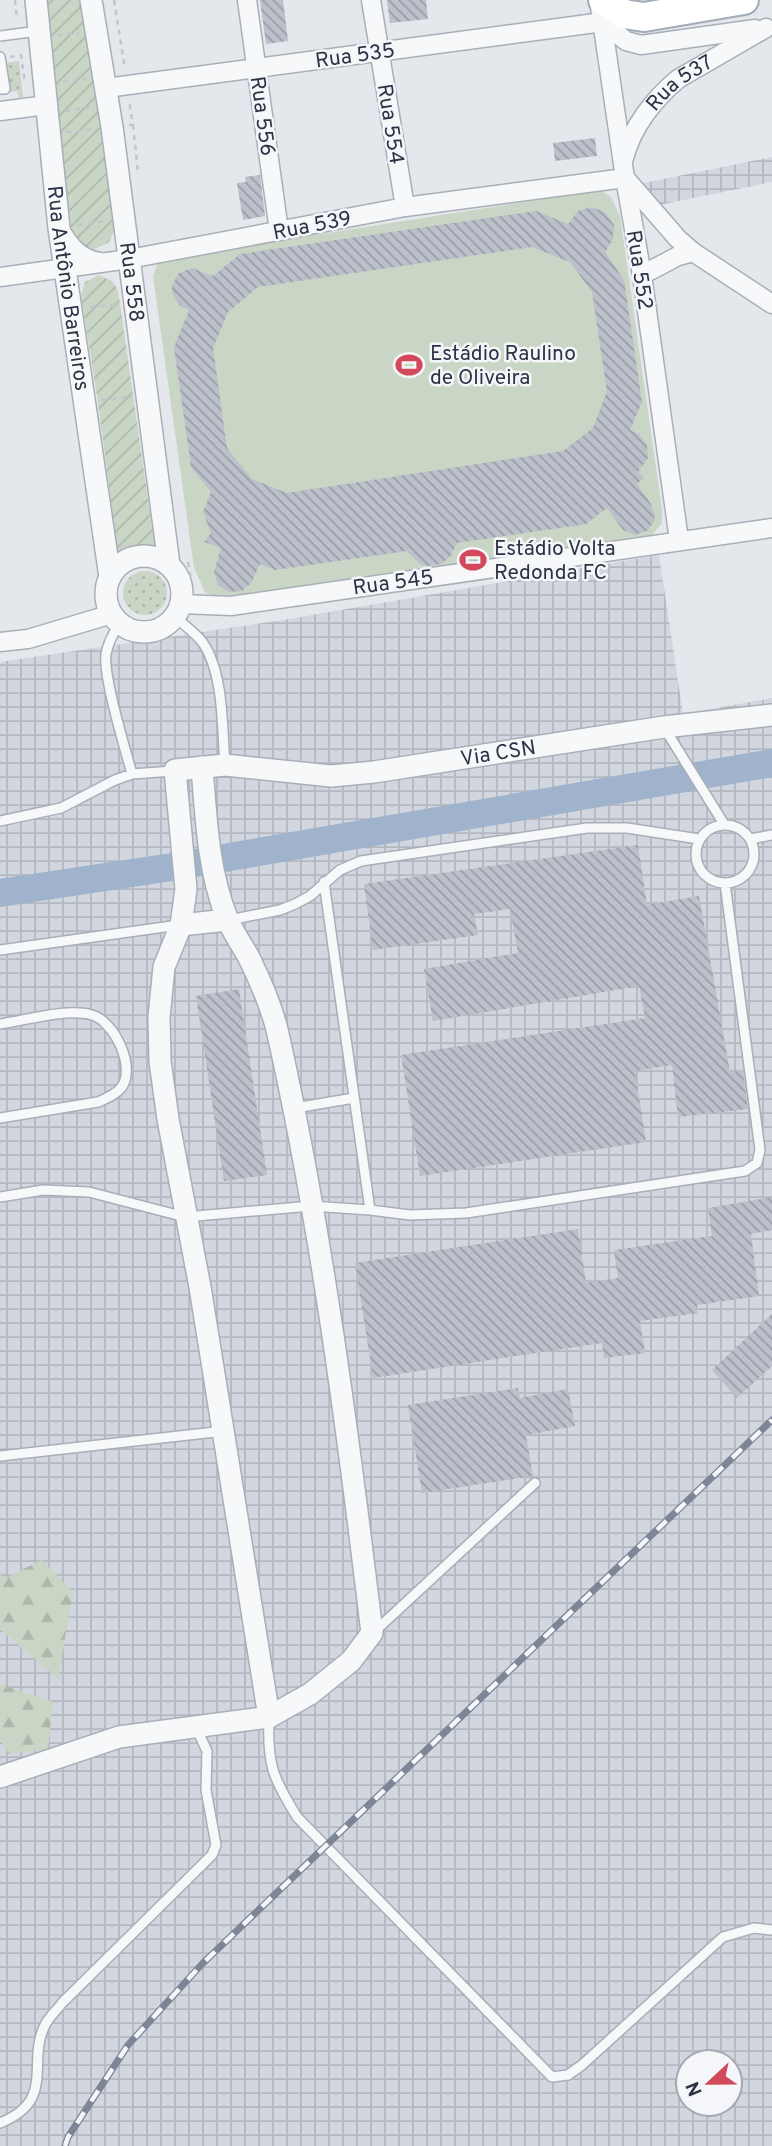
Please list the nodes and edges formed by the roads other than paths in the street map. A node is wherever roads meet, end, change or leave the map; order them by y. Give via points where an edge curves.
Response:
1 (36, 0) edge
2 (91, 0) edge
3 (247, 0) edge
4 (371, 0) edge
5 (744, 0) edge
6 (601, 7) edge
7 (769, 27) edge
8 (38, 34) junction
9 (0, 36) edge
10 (379, 52) junction
11 (2, 57) edge
12 (257, 68) junction
13 (106, 88) junction
14 (0, 89) edge
15 (47, 105) junction
16 (0, 111) edge
17 (624, 171) junction
18 (405, 207) junction
19 (59, 228) junction
20 (279, 231) junction
21 (693, 252) junction
22 (129, 260) junction
23 (105, 262) junction
24 (65, 269) junction
25 (642, 275) junction
26 (0, 278) edge
27 (772, 304) edge
28 (772, 528) edge
29 (679, 540) junction
30 (169, 565) junction
31 (110, 578) junction
32 (178, 610) junction
33 (116, 619) junction
34 (0, 642) edge
35 (772, 715) edge
36 (669, 736) junction
37 (226, 765) junction
38 (202, 767) junction
39 (175, 770) junction
40 (132, 774) junction
41 (0, 821) edge
42 (724, 824) junction
43 (772, 835) edge
44 (699, 839) junction
45 (750, 839) junction
46 (324, 882) junction
47 (725, 883) junction
48 (228, 920) junction
49 (181, 925) junction
50 (0, 950) edge
51 (0, 1024) edge
52 (354, 1098) junction
53 (294, 1108) junction
54 (0, 1118) edge
55 (0, 1197) edge
56 (311, 1206) junction
57 (370, 1210) junction
58 (186, 1217) junction
59 (223, 1431) junction
60 (0, 1456) edge
61 (535, 1483) dead end
62 (372, 1633) junction
63 (269, 1717) junction
64 (196, 1727) junction
65 (0, 1777) edge
66 (772, 1930) edge
67 (0, 2123) edge

1 - 8 street, Rua Antônio Barreiros
2 - 13 street, Rua 558
3 - 12 street, Rua 556
4 - 10 street, Rua 554
5 - 6 main road via 644,17
6 - 7 street, Rua 537 via 626,41 640,45
6 - 10 street, Rua 535
6 - 17 street, Rua 552
7 - 17 street, Rua 537 via 669,86 650,107 627,146
8 - 9 lane
8 - 15 street, Rua Antônio Barreiros
10 - 12 street, Rua 535
10 - 18 street, Rua 554
11 - 14 lane via 5,89
12 - 13 street, Rua 535
12 - 20 street, Rua 556
13 - 22 street, Rua 558
15 - 16 street
15 - 19 street, Rua Antônio Barreiros
17 - 18 street, Rua 539
17 - 21 street
17 - 25 street, Rua 552
18 - 20 street, Rua 539
19 - 23 street via 78,253
19 - 24 street, Rua Antônio Barreiros
20 - 22 street, Rua 539
21 - 25 street
21 - 27 street
22 - 23 street, Rua 539
22 - 30 street, Rua 558
23 - 24 street, Rua 539
24 - 26 street, Rua 539
24 - 31 street, Rua Antônio Barreiros
25 - 29 street, Rua 552
28 - 29 street, Rua 545
29 - 32 street, Rua 545
30 - 31 street via 148,556 136,557 125,561
30 - 32 street via 180,583
31 - 33 street via 107,603
32 - 33 street via 166,625 143,632
32 - 37 lane via 213,663
33 - 34 street
33 - 40 lane via 106,654 108,675
35 - 36 street, Via CSN
36 - 37 street, Via CSN via 331,776
36 - 42 lane
37 - 38 street, Via CSN
38 - 39 street, Via CSN
38 - 48 street via 216,888
39 - 40 lane
39 - 49 street via 187,889
40 - 41 lane via 61,808
42 - 44 lane
42 - 45 lane via 735,826
43 - 45 lane
44 - 46 lane via 627,828 587,828 361,861
44 - 47 lane via 699,868
45 - 47 lane via 754,859 750,868 735,882
46 - 48 lane via 280,910
46 - 52 lane
47 - 57 lane via 760,1150 757,1163 745,1171 466,1213 410,1215
48 - 49 street
48 - 53 street via 253,965 277,1029
49 - 50 lane
49 - 58 street via 164,967 159,1017 160,1061
51 - 54 lane via 77,1012 96,1016 110,1027 122,1049 126,1071 123,1086 98,1102
52 - 53 lane
52 - 57 lane
53 - 56 street
55 - 58 lane via 43,1190 89,1192
56 - 57 lane
56 - 58 lane
56 - 62 street via 350,1451
58 - 59 street
59 - 60 lane
59 - 63 street
61 - 62 lane
62 - 63 street via 351,1661 310,1694
63 - 64 street
63 - 66 lane via 267,1750 277,1784 297,1817 552,2077 582,2066 723,1937 754,1928
64 - 65 street via 119,1737
64 - 67 lane via 207,1751 206,1790 216,1845 212,1855 62,2003 45,2025 39,2044 38,2081 29,2103

